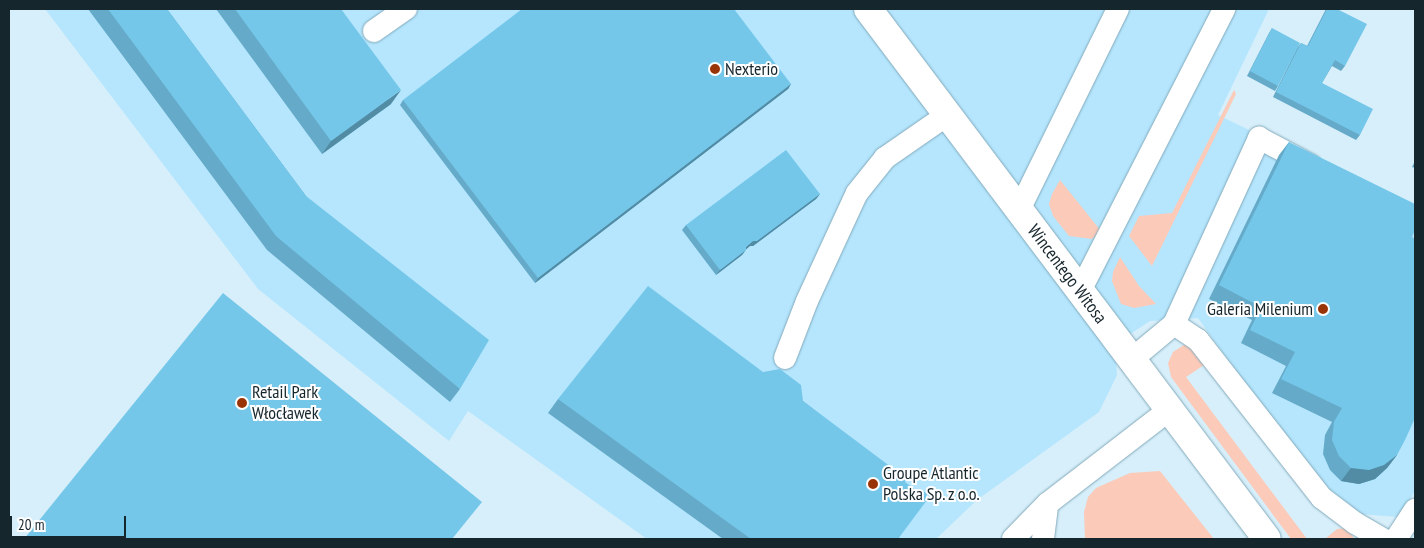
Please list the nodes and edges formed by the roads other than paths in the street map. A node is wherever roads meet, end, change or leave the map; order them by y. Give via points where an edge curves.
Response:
1 (406, 9) edge
2 (868, 9) edge
3 (1118, 9) edge
4 (1224, 9) edge
5 (374, 31) dead end
6 (947, 115) junction
7 (1328, 174) edge
8 (1019, 210) junction
9 (1080, 291) junction
10 (1174, 324) junction
11 (785, 358) dead end
12 (1131, 360) junction
13 (1169, 410) junction
14 (1047, 504) junction
15 (1415, 510) edge
16 (1014, 539) edge
17 (1043, 539) edge
18 (1267, 539) edge
19 (1382, 539) edge
20 (1396, 539) edge

1 - 5 lane
2 - 6 street, Wincentego Witosa
3 - 8 lane
4 - 9 lane
6 - 8 street, Wincentego Witosa
6 - 11 lane via 885,158 857,193 807,301
7 - 10 lane via 1259,138
8 - 9 street, Wincentego Witosa
9 - 12 street, Wincentego Witosa
10 - 12 lane
10 - 19 lane via 1198,340 1322,498
12 - 13 street, Wincentego Witosa
13 - 14 lane
13 - 18 street, Wincentego Witosa
14 - 16 lane
14 - 17 lane
15 - 20 lane

